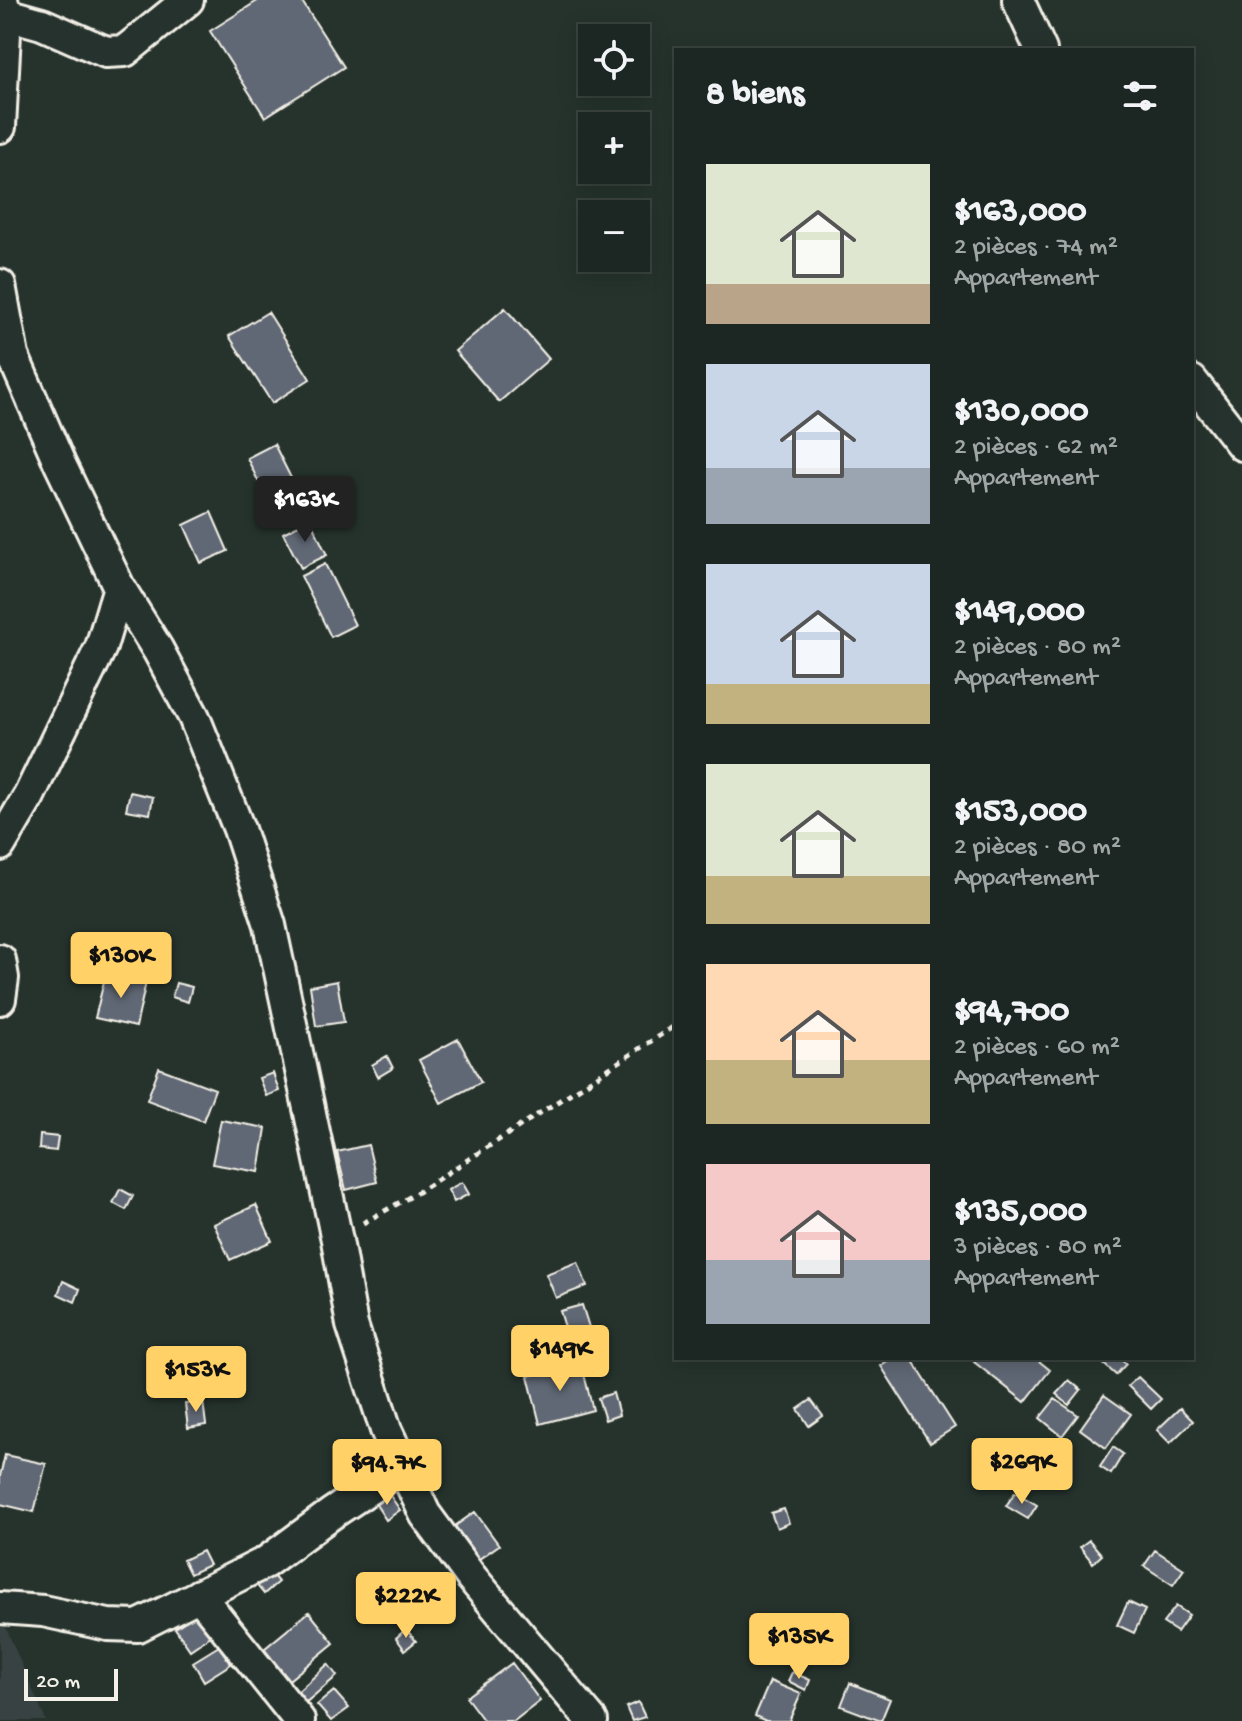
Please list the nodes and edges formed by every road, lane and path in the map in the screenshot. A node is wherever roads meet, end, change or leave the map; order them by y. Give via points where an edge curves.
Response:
1 (188, 0) edge
2 (1018, 0) edge
3 (4, 7) edge
4 (1040, 48) edge
5 (0, 127) edge
6 (0, 285) edge
7 (1194, 384) edge
8 (1242, 445) edge
9 (119, 587) junction
10 (0, 845) edge
11 (0, 960) edge
12 (0, 999) edge
13 (674, 1026) edge
14 (337, 1240) junction
15 (403, 1466) junction
16 (199, 1595) junction
17 (0, 1608) edge
18 (299, 1720) edge
19 (592, 1721) edge

1 - 3 street via 125,51 106,52
2 - 4 street
3 - 5 street
6 - 9 street via 13,356
7 - 8 street
9 - 10 street via 101,647
9 - 14 street via 194,717 239,829 270,925
11 - 12 street
13 - 14 path
14 - 15 street via 352,1325
15 - 16 street via 266,1562
15 - 19 street via 425,1514 472,1578
16 - 17 street via 138,1626
16 - 18 street

